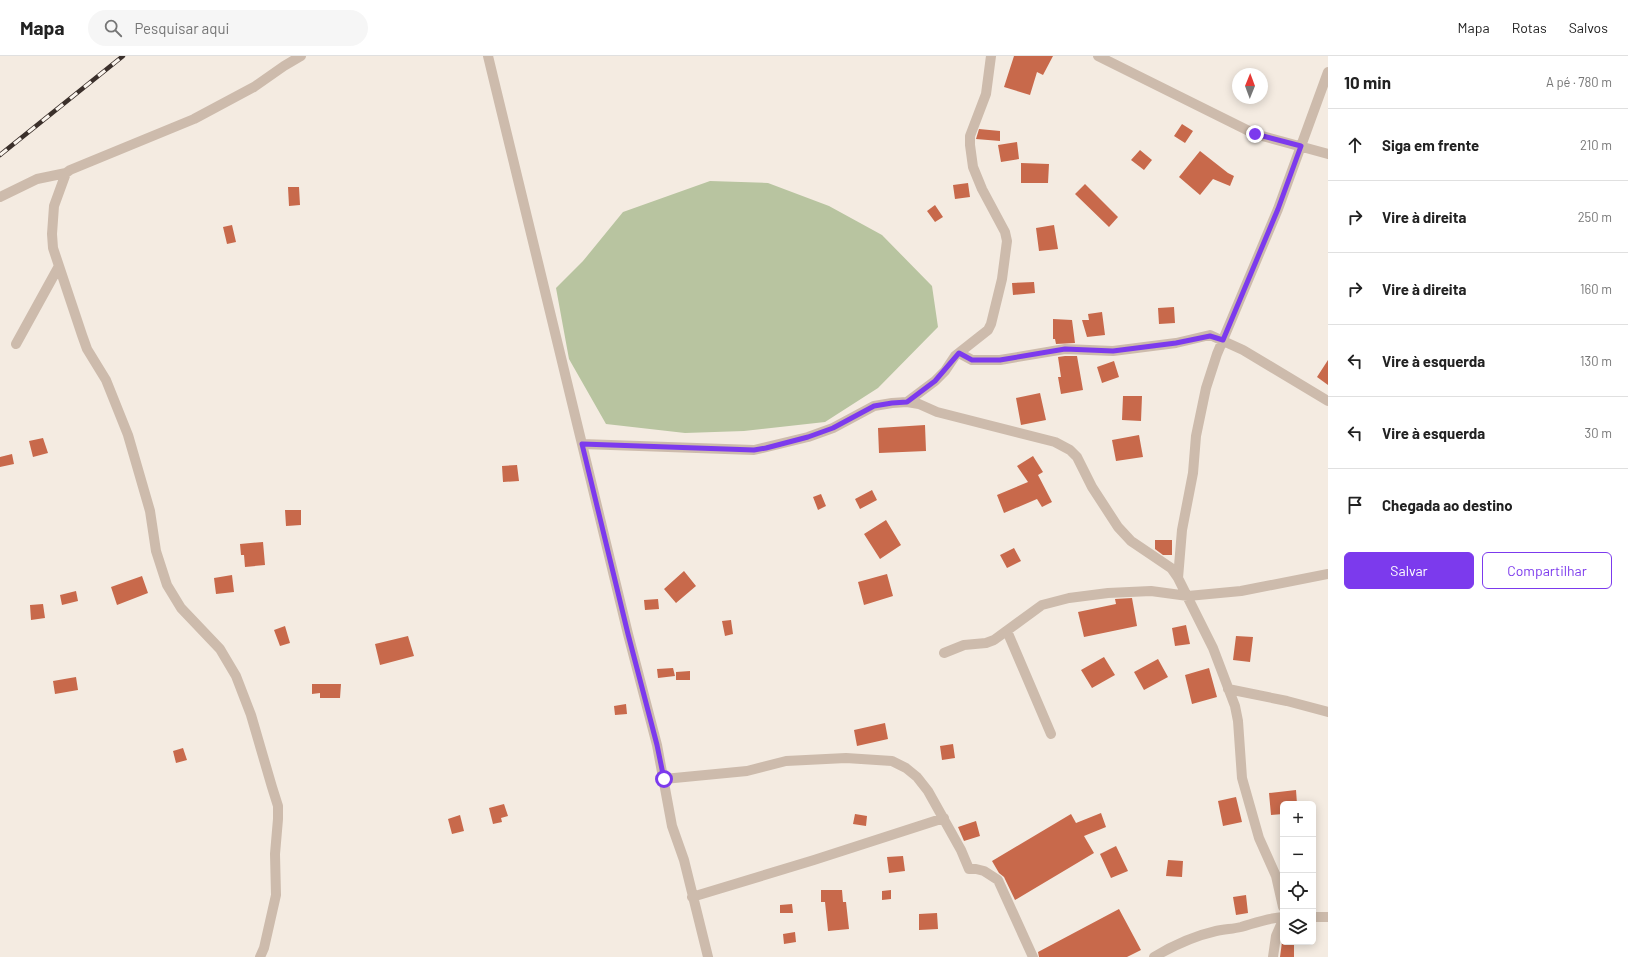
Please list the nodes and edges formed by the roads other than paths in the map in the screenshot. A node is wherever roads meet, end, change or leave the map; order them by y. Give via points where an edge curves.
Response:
1 (301, 56) edge
2 (488, 56) edge
3 (991, 56) edge
4 (1098, 56) edge
5 (1328, 72) edge
6 (1301, 146) junction
7 (1328, 154) edge
8 (66, 173) junction
9 (0, 197) edge
10 (59, 266) junction
11 (1223, 340) junction
12 (16, 344) dead end
13 (959, 353) junction
14 (907, 402) junction
15 (1328, 402) edge
16 (582, 444) junction
17 (1328, 574) edge
18 (1178, 578) junction
19 (1188, 596) junction
20 (1007, 631) junction
21 (944, 653) dead end
22 (1228, 689) junction
23 (1328, 712) edge
24 (1051, 734) dead end
25 (664, 779) junction
26 (944, 818) junction
27 (1280, 894) edge
28 (692, 897) junction
29 (1280, 917) edge
30 (1316, 917) edge
31 (1328, 917) edge
32 (1280, 927) edge
33 (260, 957) edge
34 (708, 957) edge
35 (1033, 957) edge
36 (1154, 957) edge
37 (1273, 957) edge

1 - 8 street via 254,87 194,119 82,164
2 - 16 street
3 - 13 street via 986,94 970,136 970,145 973,167 1006,232 1007,248 991,324 988,330
4 - 6 street via 1255,134
5 - 6 street
6 - 7 street
6 - 11 street via 1278,209
8 - 9 street via 37,179
8 - 10 street via 54,206 52,222 53,248
10 - 12 street
10 - 33 street via 82,335 106,380 128,435 150,511 156,551 167,584 181,608 220,649 236,676 251,715 278,806 276,895
11 - 13 street via 1210,336 1121,350 1065,349 1000,360 972,360
11 - 15 street
11 - 18 street via 1200,413 1193,473 1182,530
13 - 14 street via 935,381
14 - 16 street via 874,406 833,428 754,450
14 - 18 street via 1055,442 1070,450 1077,457 1118,527 1130,541 1171,568
16 - 25 street
17 - 19 street via 1241,591
18 - 19 street
19 - 20 street via 1151,591 1064,599 1042,605
19 - 22 street via 1213,648
20 - 21 street via 986,643 964,645
20 - 24 street
22 - 23 street
22 - 27 street via 1238,721 1242,778 1259,838 1276,876
25 - 26 street via 746,771 786,761 846,758 892,761 917,777
25 - 28 street via 672,826 684,860
26 - 28 street
26 - 35 street via 969,869 984,871 998,880
28 - 34 street
29 - 36 street via 1216,930 1173,946
30 - 31 street
32 - 37 street

